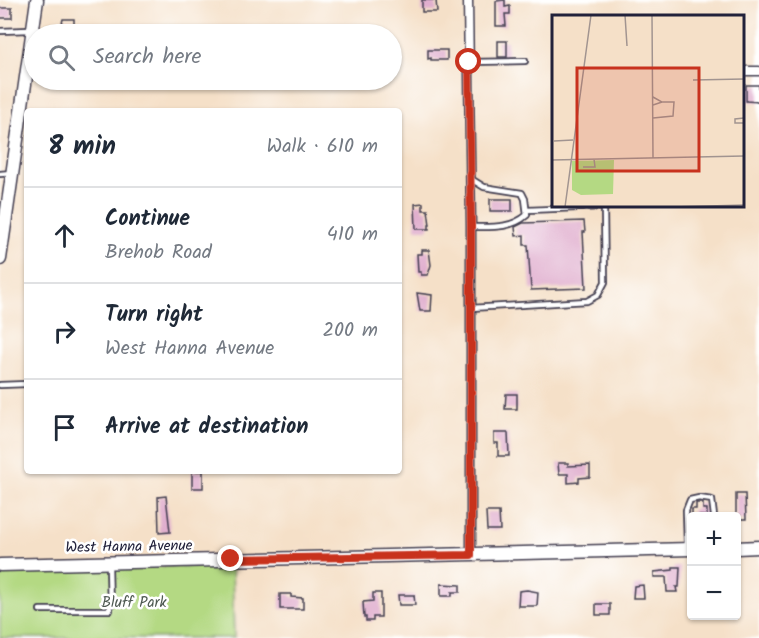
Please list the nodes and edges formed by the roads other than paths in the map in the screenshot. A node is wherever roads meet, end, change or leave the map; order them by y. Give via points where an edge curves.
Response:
1 (37, 0) edge
2 (468, 0) edge
3 (34, 24) edge
4 (24, 31) edge
5 (0, 32) edge
6 (525, 61) dead end
7 (469, 62) junction
8 (24, 78) edge
9 (6, 173) edge
10 (471, 179) junction
11 (527, 210) junction
12 (471, 227) junction
13 (0, 259) edge
14 (471, 308) junction
15 (24, 384) edge
16 (0, 385) edge
17 (714, 512) edge
18 (687, 523) edge
19 (759, 547) edge
20 (741, 548) edge
21 (687, 549) edge
22 (471, 555) junction
23 (109, 562) junction
24 (0, 565) edge
25 (40, 610) dead end

1 - 3 main road
2 - 7 street
4 - 5 lane
6 - 7 lane
7 - 10 street
8 - 9 main road
9 - 13 main road
10 - 11 lane via 484,187 522,193
10 - 12 street
11 - 12 lane via 527,215 512,224
11 - 14 lane via 604,207 605,282 598,295 587,301
12 - 14 street
14 - 22 street
15 - 16 lane
17 - 18 lane via 712,500 690,500
19 - 20 main road
21 - 22 main road, West Hanna Avenue
22 - 23 main road, West Hanna Avenue
23 - 24 main road, West Hanna Avenue
23 - 25 lane via 110,610

